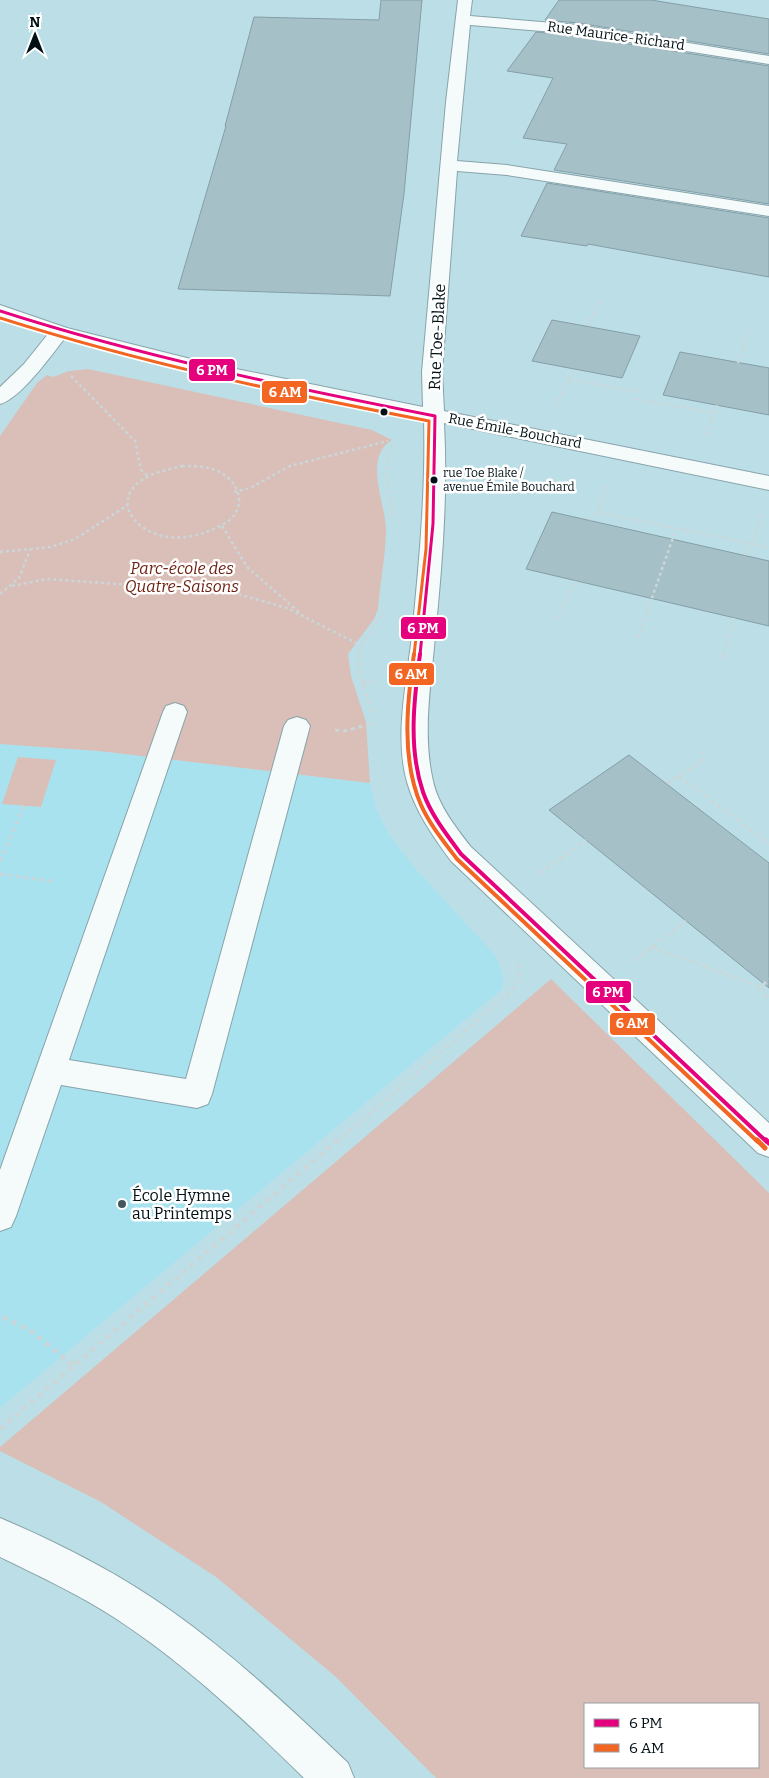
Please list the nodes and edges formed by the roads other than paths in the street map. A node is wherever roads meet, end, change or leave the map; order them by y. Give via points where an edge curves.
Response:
1 (465, 0) edge
2 (463, 20) junction
3 (769, 60) edge
4 (449, 165) junction
5 (769, 211) edge
6 (0, 311) edge
7 (60, 332) junction
8 (0, 398) edge
9 (435, 416) junction
10 (769, 483) edge
11 (175, 712) dead end
12 (297, 726) dead end
13 (51, 1070) junction
14 (769, 1143) edge
15 (0, 1216) edge
16 (0, 1537) edge
17 (333, 1778) edge

1 - 2 street, Rue Toe-Blake
2 - 3 street, Rue Maurice-Richard via 501,21 607,34
2 - 4 street, Rue Toe-Blake
4 - 5 street via 507,170
4 - 9 street, Rue Toe-Blake via 432,372
6 - 7 street, Rue Émile-Bouchard
7 - 8 street via 31,368
7 - 9 street, Rue Émile-Bouchard via 206,369
9 - 10 street, Rue Émile-Bouchard
9 - 14 street, Rue Toe-Blake via 436,474 415,726 420,783 428,804 461,854
11 - 13 street
12 - 13 street via 197,1094
13 - 15 street
16 - 17 street via 102,1589 171,1634 216,1668

